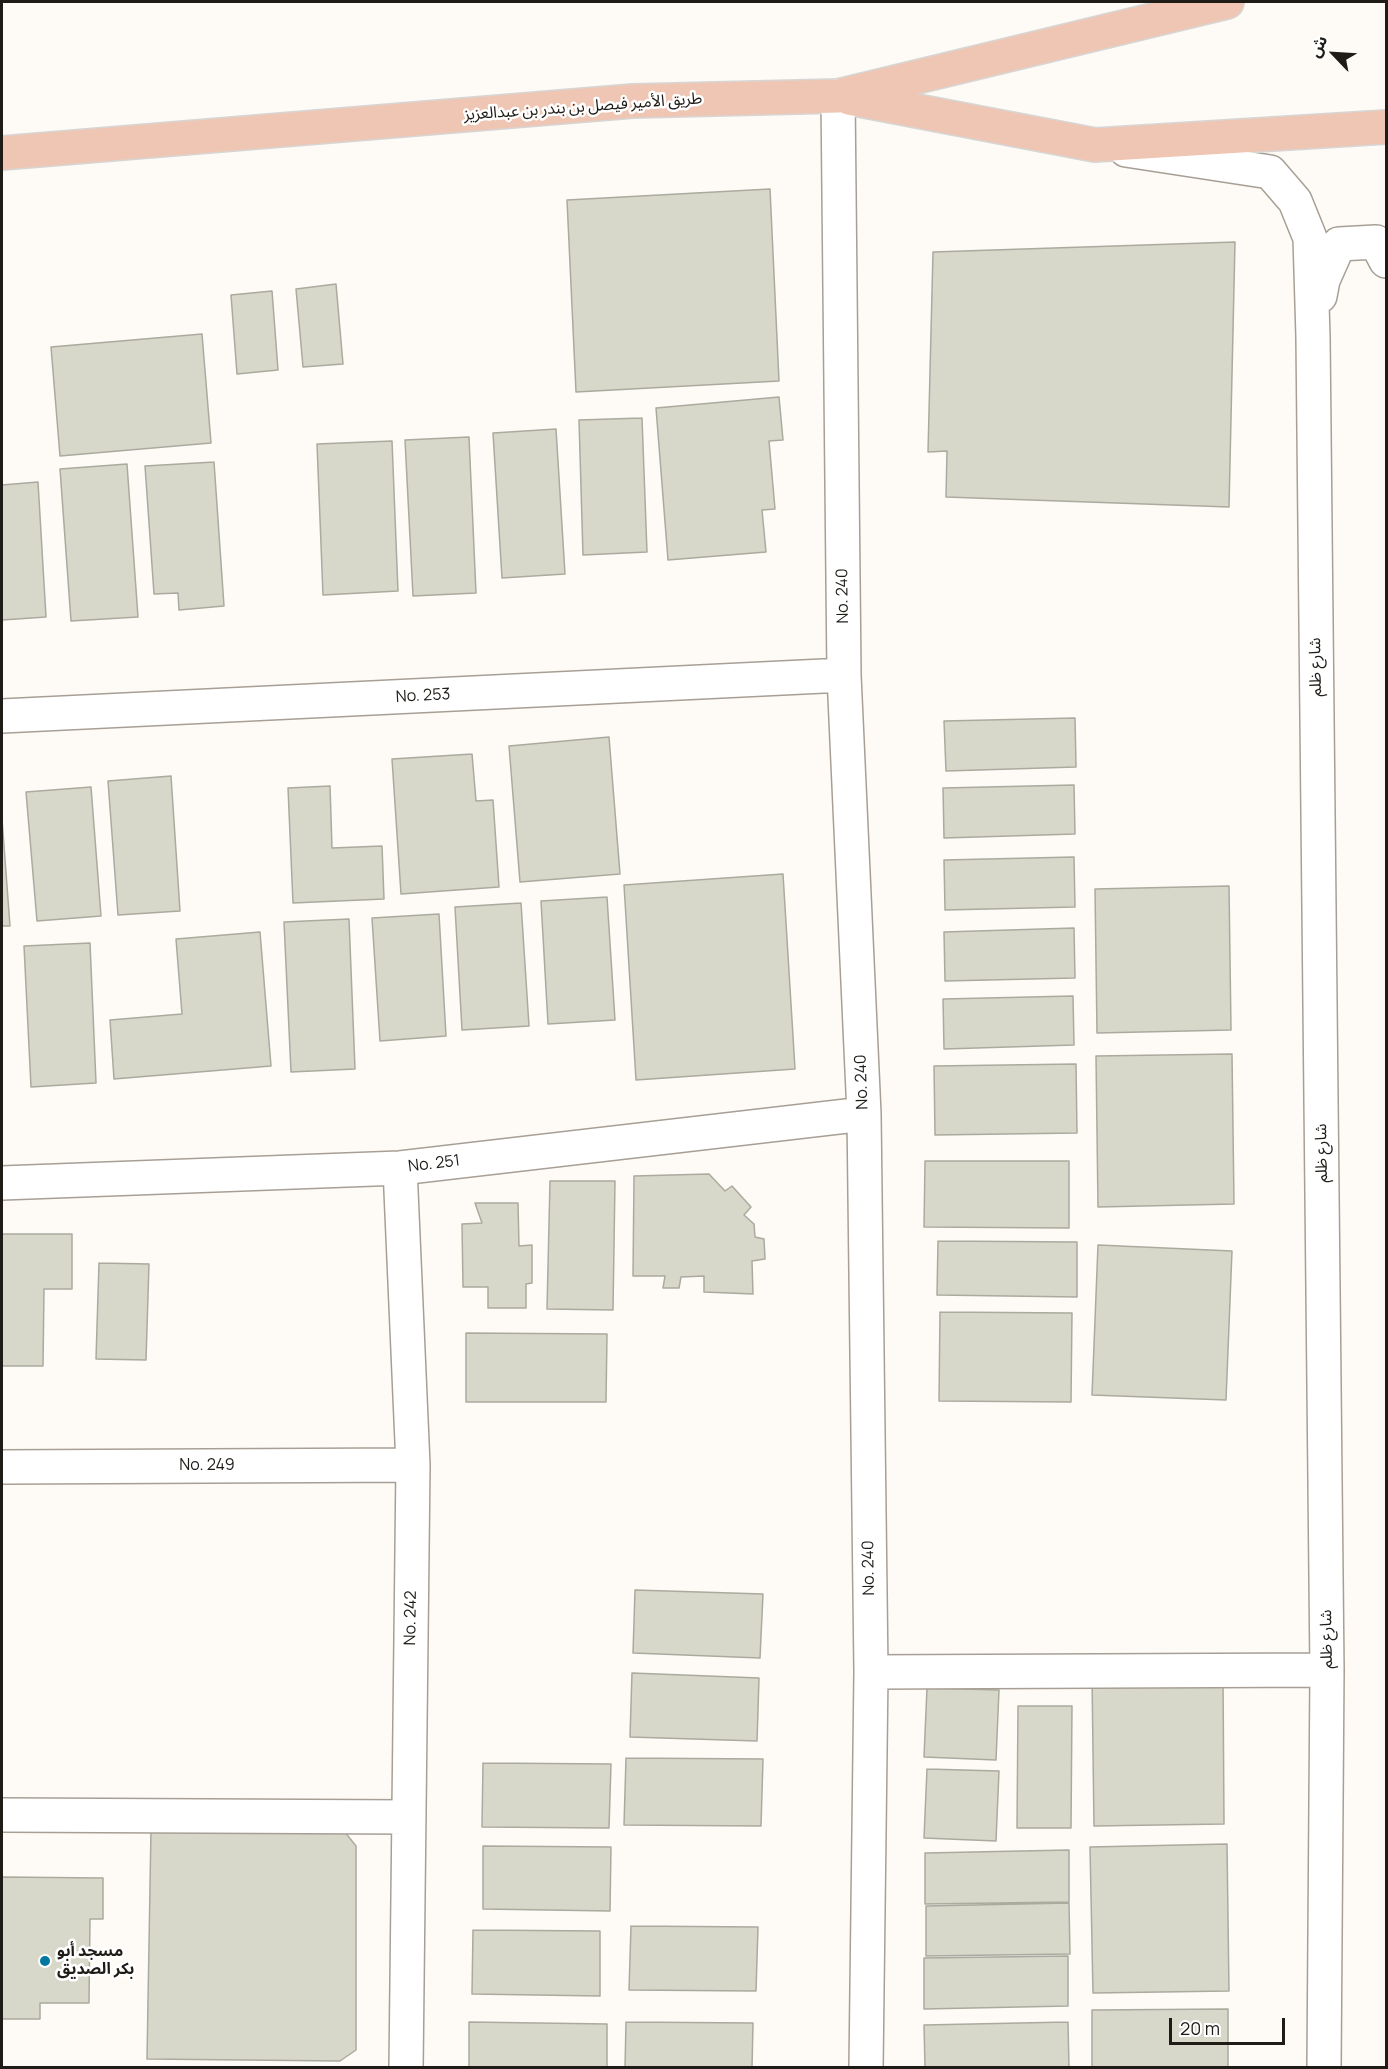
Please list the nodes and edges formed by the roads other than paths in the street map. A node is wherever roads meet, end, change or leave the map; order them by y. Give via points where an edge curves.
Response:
1 (1227, 2) edge
2 (838, 96) junction
3 (1386, 127) edge
4 (1095, 145) junction
5 (2, 153) edge
6 (1386, 261) edge
7 (1313, 337) junction
8 (844, 675) junction
9 (2, 717) edge
10 (864, 1114) junction
11 (400, 1168) junction
12 (2, 1183) edge
13 (413, 1465) junction
14 (2, 1467) edge
15 (1327, 1670) junction
16 (871, 1672) junction
17 (2, 1815) edge
18 (409, 1817) junction
19 (406, 2067) edge
20 (867, 2067) edge
21 (1324, 2067) edge

1 - 2 main road, طريق الأمير فيصل بن بندر بن عبدالعزيز
2 - 4 main road
2 - 5 main road, طريق الأمير فيصل بن بندر بن عبدالعزيز via 633,101
2 - 8 street, No. 240
3 - 4 main road
4 - 7 street, شارع ظلم via 1270,172 1295,201 1310,238
6 - 7 street via 1376,242 1339,244 1323,280
7 - 15 street, شارع ظلم
8 - 9 street, No. 253
8 - 10 street, No. 240
10 - 11 street, No. 251
10 - 16 street, No. 240
11 - 12 street, No. 251
11 - 13 street, No. 242
13 - 14 street, No. 249
13 - 18 street, No. 242
15 - 16 street
15 - 21 street, شارع ظلم
16 - 20 street, No. 240
17 - 18 street
18 - 19 street, No. 242

